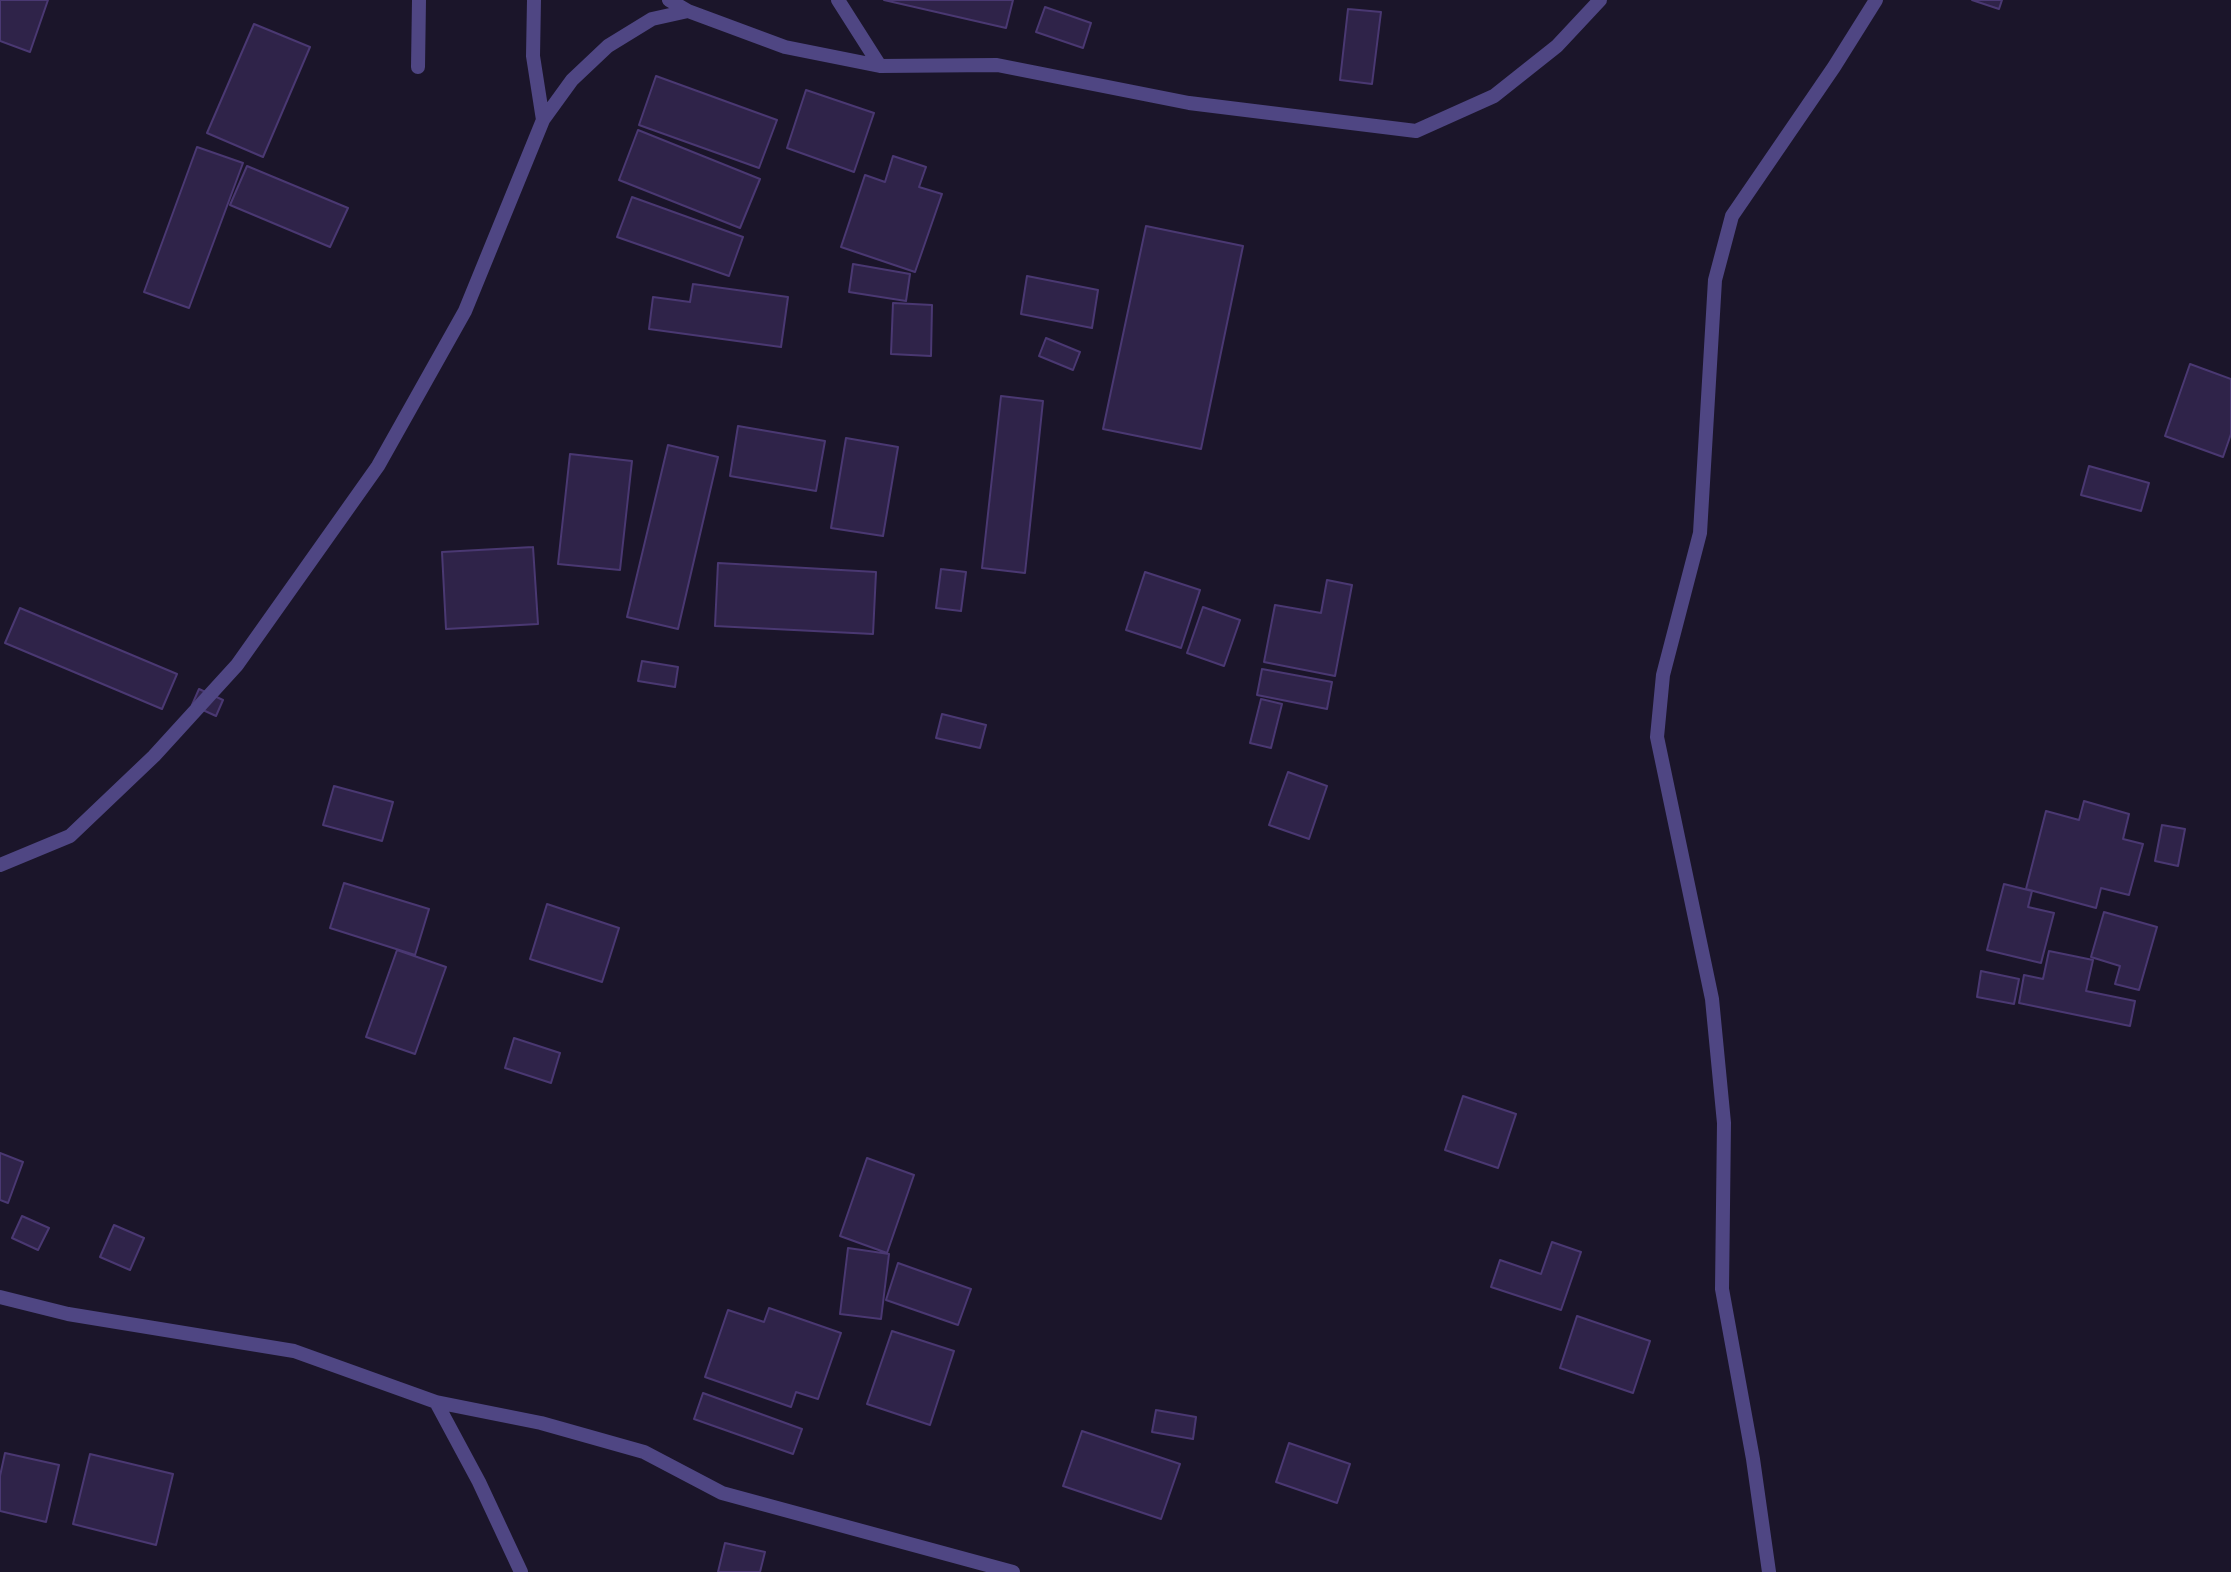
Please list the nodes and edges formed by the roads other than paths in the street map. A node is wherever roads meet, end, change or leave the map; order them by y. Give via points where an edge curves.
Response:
1 (419, 0) edge
2 (534, 0) edge
3 (669, 0) edge
4 (838, 0) edge
5 (1600, 0) edge
6 (1876, 0) edge
7 (688, 11) junction
8 (880, 66) junction
9 (418, 67) dead end
10 (543, 120) junction
11 (0, 865) edge
12 (0, 1297) edge
13 (436, 1402) junction
14 (521, 1572) edge
15 (1013, 1572) edge
16 (1769, 1572) edge

1 - 9 street
2 - 10 street via 533,56
3 - 7 street
4 - 8 street
5 - 8 street via 1557,46 1494,96 1416,131 1189,103 998,65
6 - 16 street via 1732,216 1715,281 1700,533 1663,675 1657,737 1712,999 1724,1123 1722,1289
7 - 8 street via 785,47
7 - 10 street via 652,19 608,46 572,80
10 - 11 street via 459,323 378,466 237,665 155,756 70,836
12 - 13 street via 68,1314 294,1351
13 - 14 street
13 - 15 street via 541,1423 645,1452 722,1493

